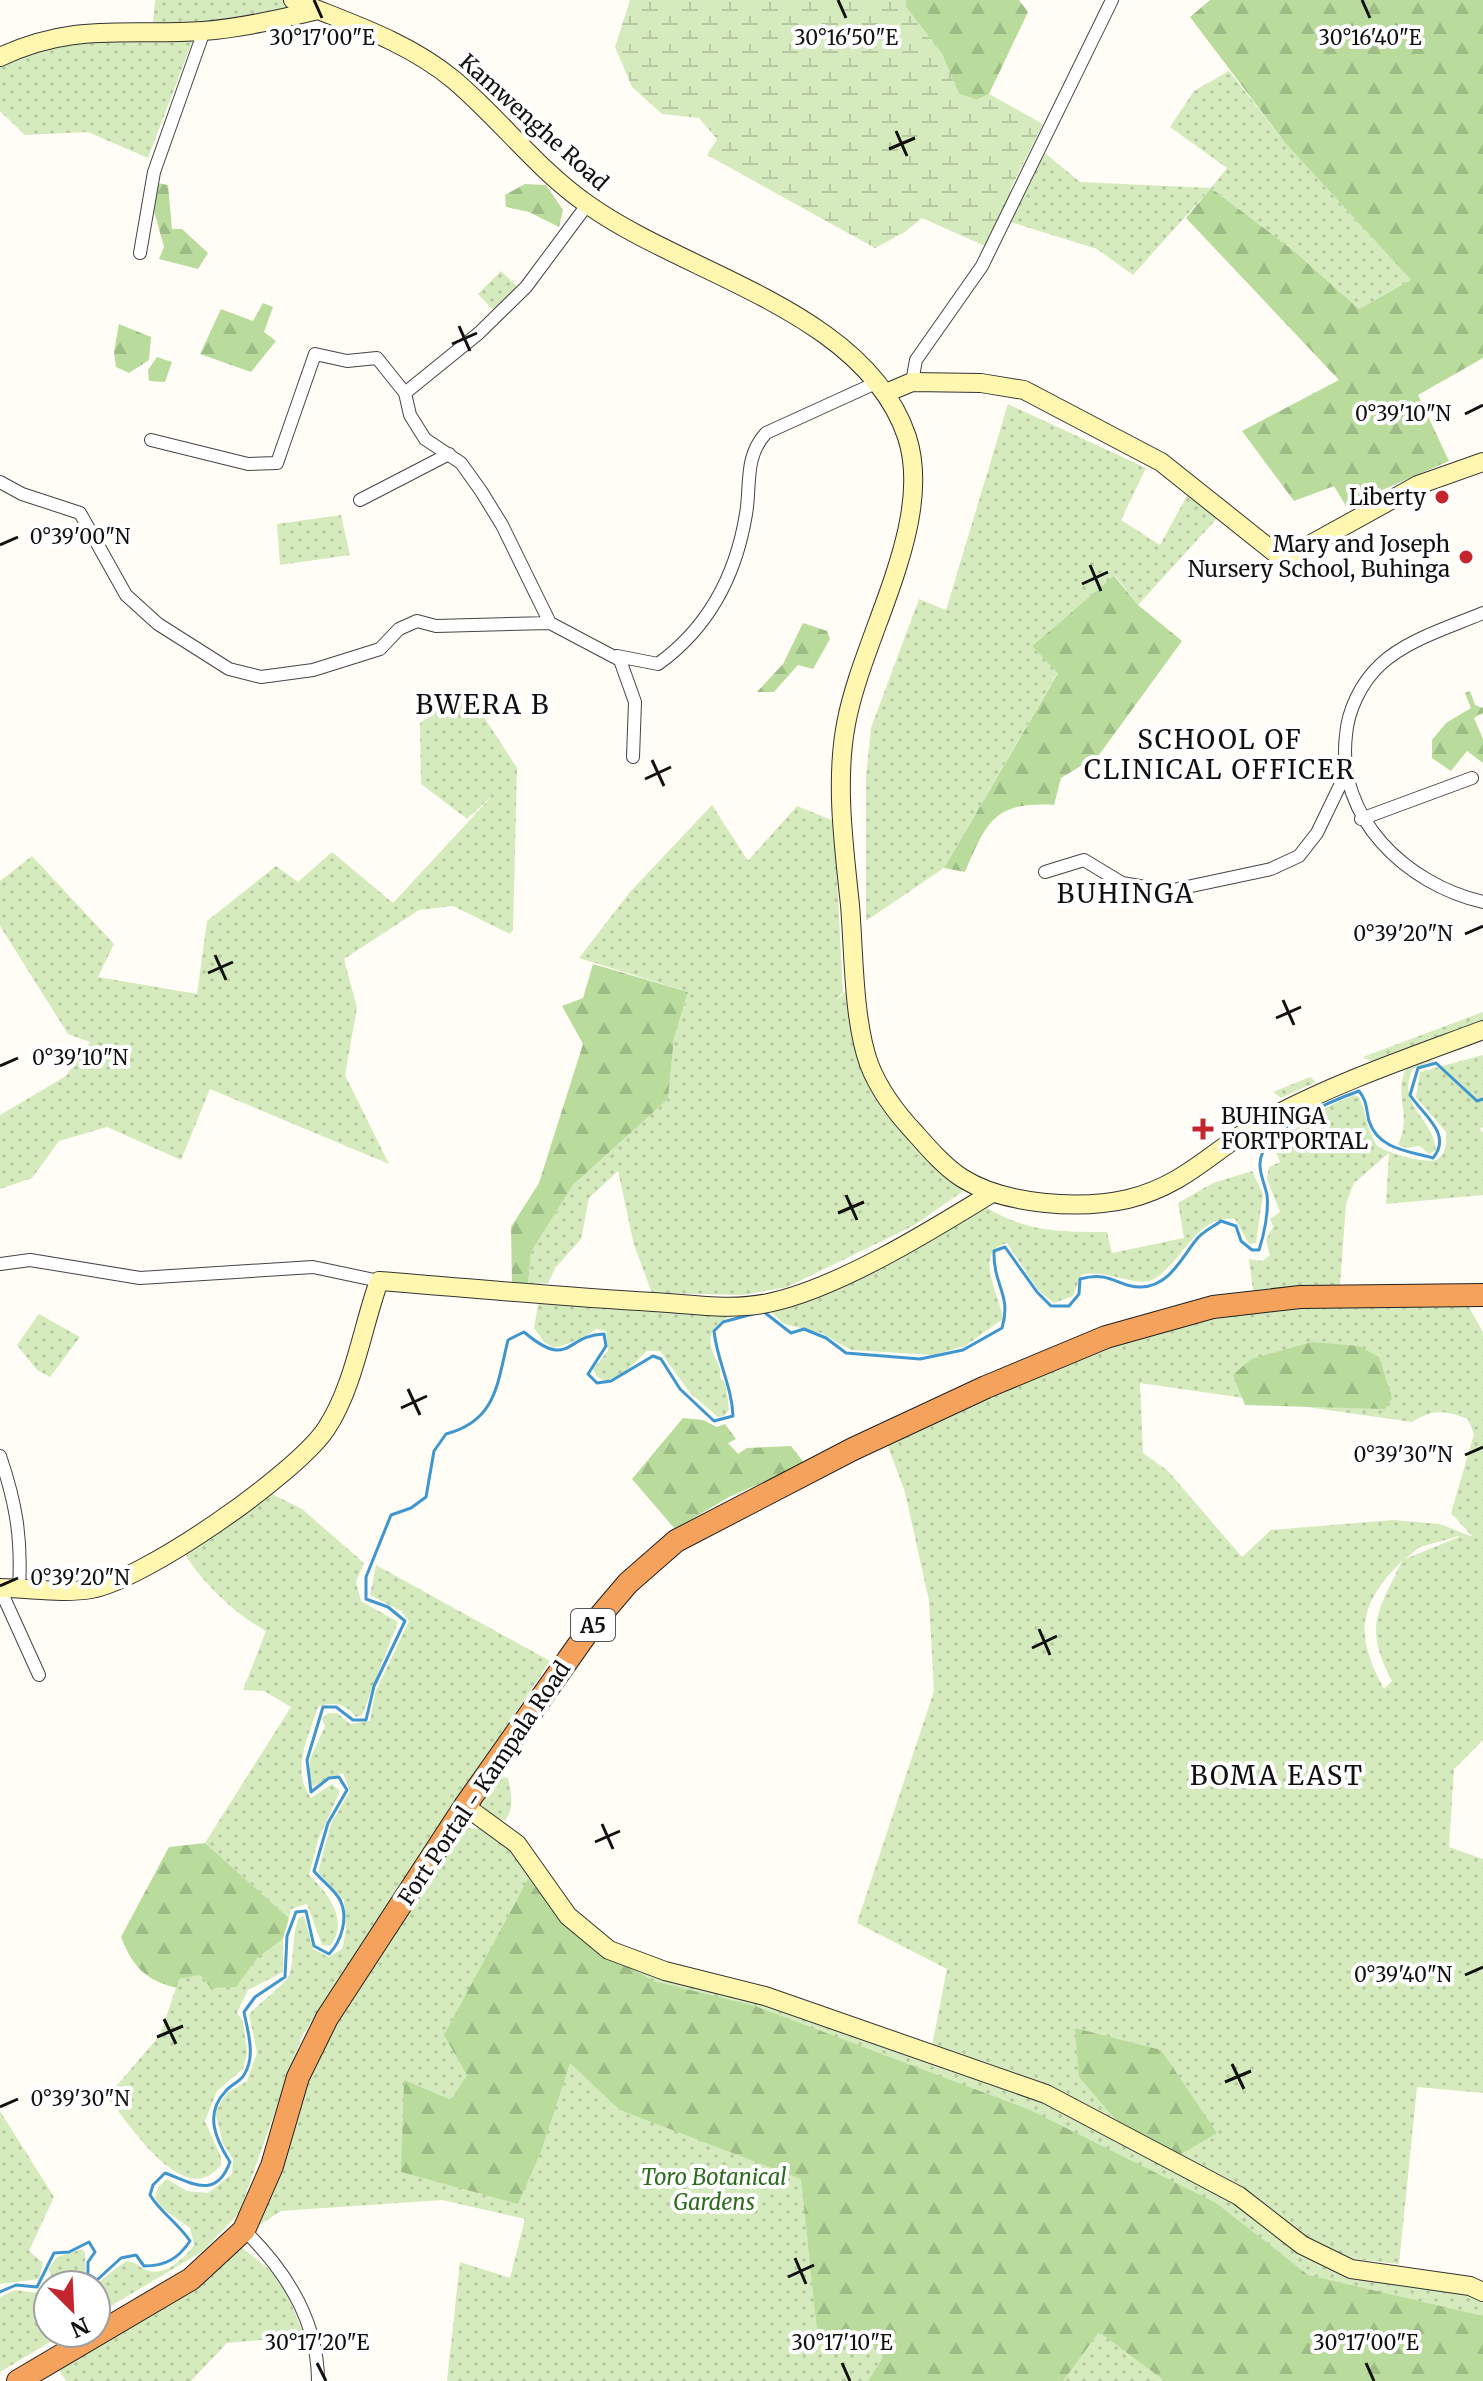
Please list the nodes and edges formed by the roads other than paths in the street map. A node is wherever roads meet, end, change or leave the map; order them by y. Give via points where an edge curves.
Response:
1 (293, 0) edge
2 (1112, 0) edge
3 (318, 10) junction
4 (204, 31) junction
5 (0, 57) edge
6 (587, 205) junction
7 (140, 253) dead end
8 (912, 382) junction
9 (885, 392) junction
10 (405, 393) junction
11 (151, 440) dead end
12 (449, 454) junction
13 (1483, 462) edge
14 (0, 482) edge
15 (360, 500) dead end
16 (1483, 613) edge
17 (550, 623) junction
18 (617, 656) junction
19 (633, 757) dead end
20 (1345, 775) junction
21 (1472, 778) dead end
22 (1361, 819) junction
23 (1045, 872) dead end
24 (1483, 902) edge
25 (1483, 1030) edge
26 (992, 1193) junction
27 (0, 1264) edge
28 (379, 1281) junction
29 (1483, 1295) edge
30 (0, 1456) edge
31 (6, 1588) edge
32 (39, 1675) dead end
33 (465, 1806) junction
34 (244, 2230) junction
35 (1483, 2292) edge
36 (18, 2381) edge
37 (318, 2381) edge

1 - 3 main road, Kamwenghe Road
2 - 8 street via 982,266 916,360
3 - 4 main road
3 - 6 main road, Kamwenghe Road via 413,50 453,79
4 - 5 main road via 81,31 47,37
4 - 7 street via 154,172
6 - 9 main road, Kamwenghe Road via 795,315 859,359
6 - 10 street via 526,287
8 - 9 main road
8 - 13 main road via 1002,385 1039,397 1161,462 1279,556 1295,553 1418,485
9 - 18 street via 766,433 755,444 736,559 702,623 658,664
9 - 26 main road, Kamwenghe Road via 907,437 915,476 912,515 857,675 845,730 843,832 864,1042 869,1063 899,1116 943,1163
10 - 11 street via 377,358 347,361 315,354 277,463 248,464
10 - 12 street via 410,415 425,439
12 - 15 street
12 - 17 street via 461,463 502,525
14 - 17 street via 73,508 99,542 126,595 158,624 229,669 261,677 313,670 380,649 399,629 417,621 436,626
16 - 20 street via 1403,649 1376,669 1351,711
17 - 18 street
18 - 19 street via 635,702
20 - 22 street
20 - 23 street via 1317,833 1299,856 1271,869 1168,891 1122,883 1084,860
21 - 22 street
22 - 24 street via 1423,878
25 - 26 main road, Kamwenghe Road via 1264,1120 1198,1169 1144,1194 1096,1203 1030,1202
26 - 28 main road via 925,1234 768,1303 630,1301
27 - 28 street via 30,1260 140,1278 313,1267
28 - 31 main road via 338,1409 325,1431 291,1465 201,1532 95,1588
29 - 33 highway, Fort Portal - Kampala Road / A5 via 1300,1297 1213,1307 1145,1325 999,1381 729,1511 676,1541 628,1583
30 - 31 street via 22,1543
31 - 32 street
33 - 34 highway, Fort Portal - Kampala Road / A5 via 311,2047 261,2198
33 - 35 main road via 517,1844 568,1916 609,1950 665,1971 765,1996 1046,2094 1239,2196 1302,2245 1351,2269
34 - 36 highway, Fort Portal - Kampala Road / A5 via 191,2279
34 - 37 street via 279,2266 306,2312

